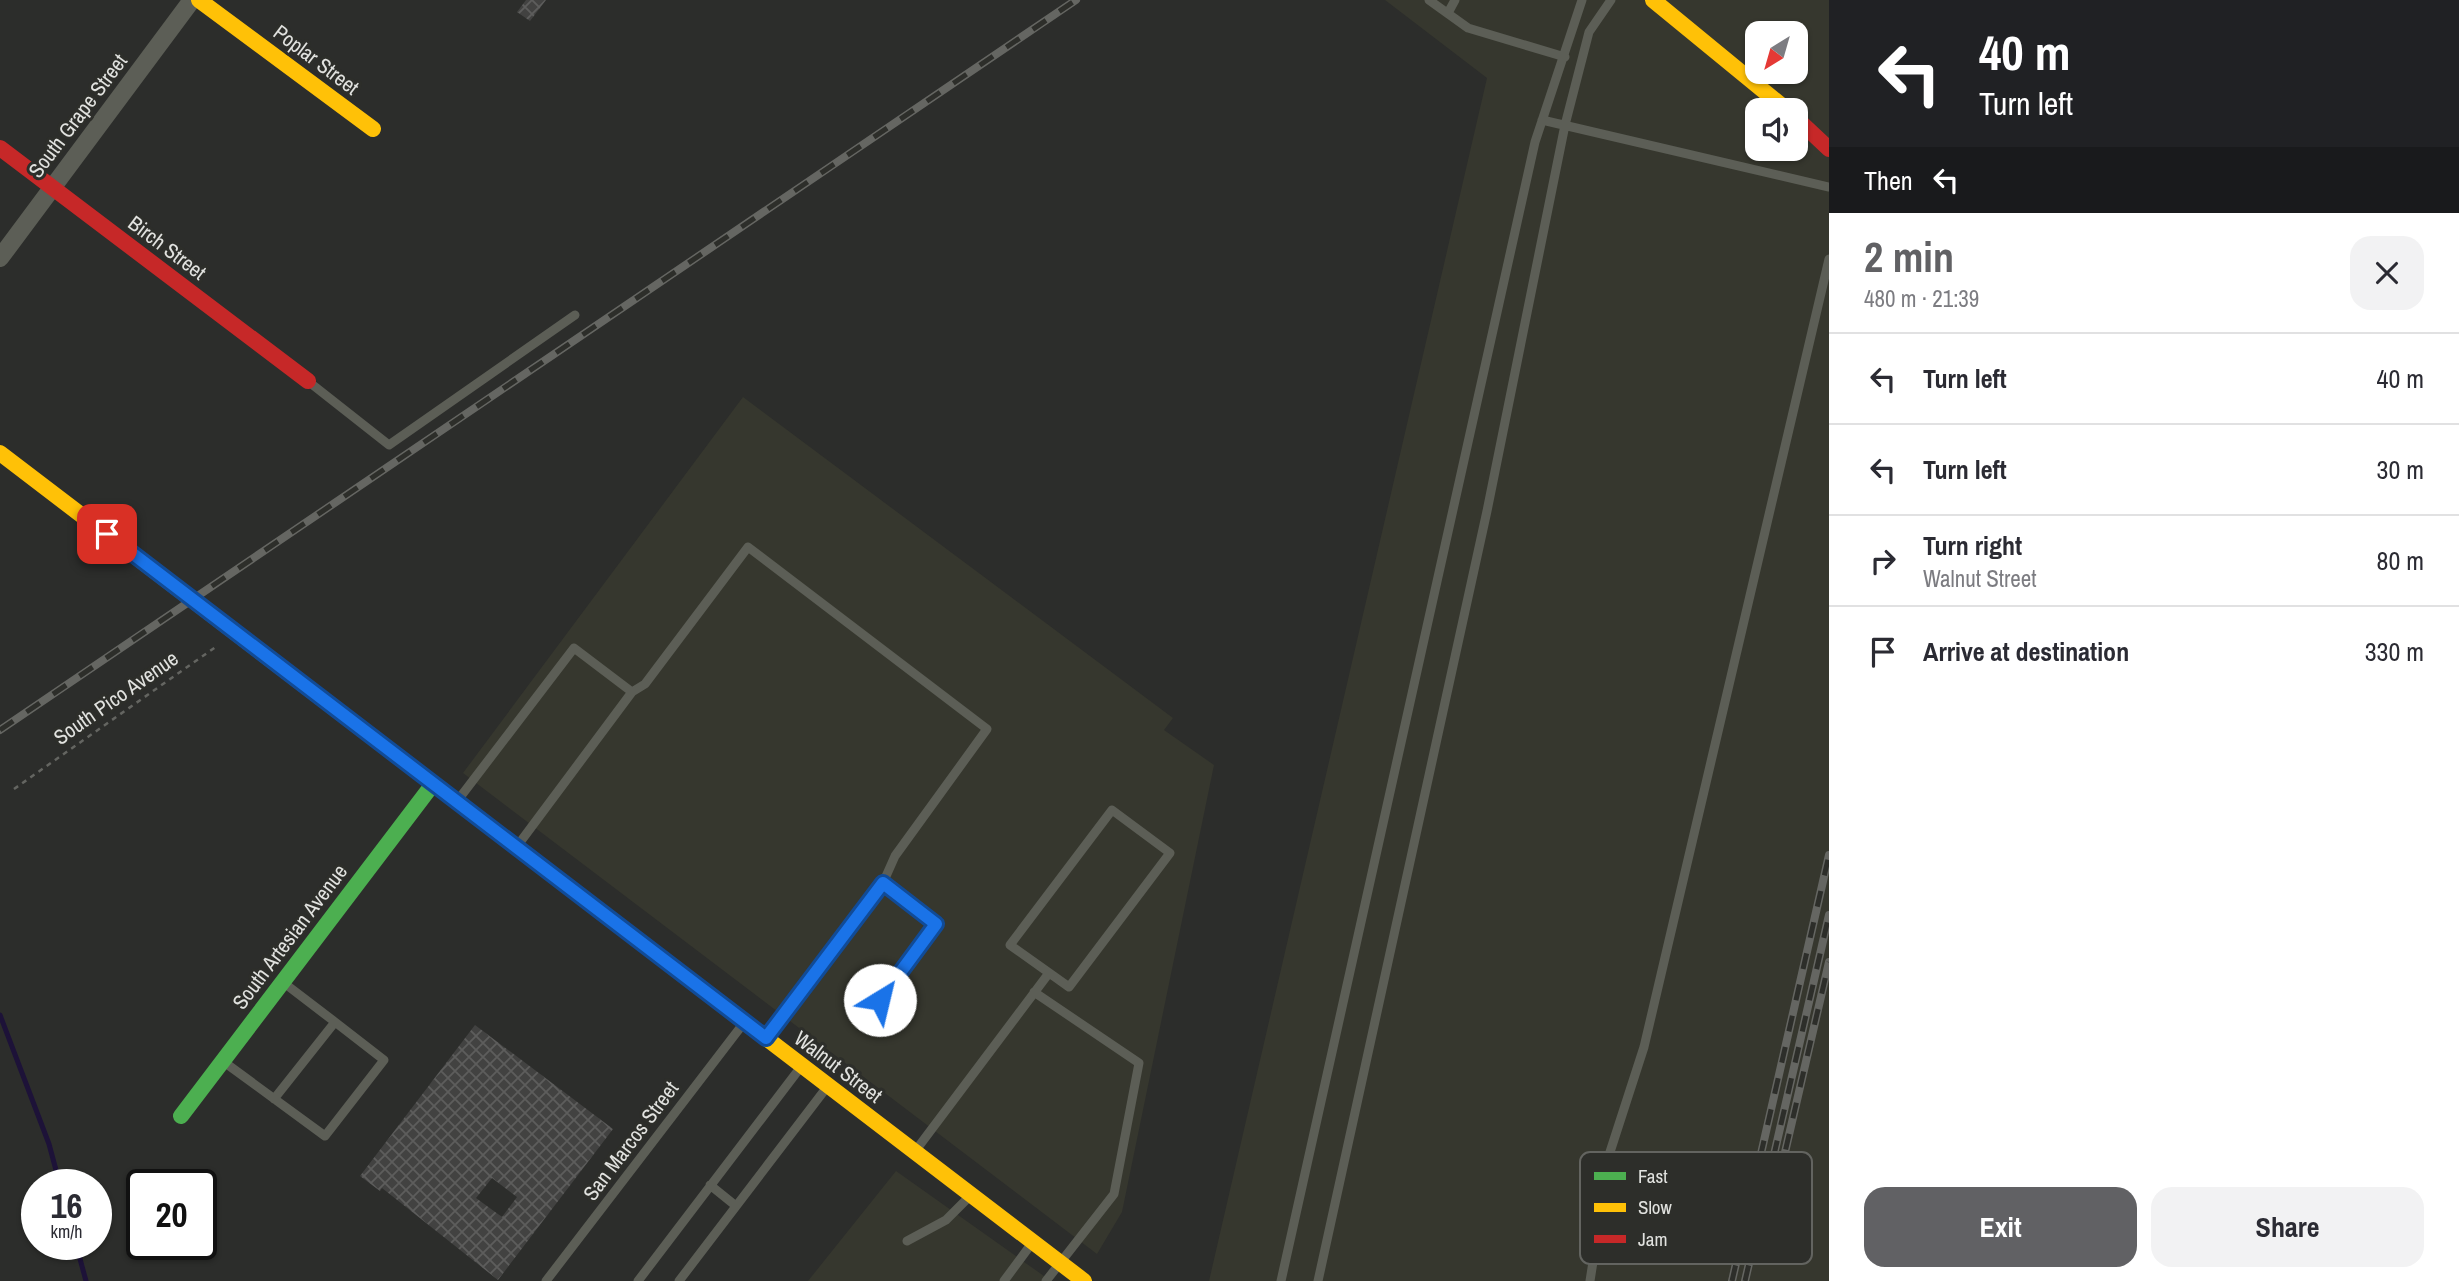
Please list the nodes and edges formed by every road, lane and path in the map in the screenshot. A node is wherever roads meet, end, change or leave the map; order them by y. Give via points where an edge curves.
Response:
1 (192, 0) edge
2 (200, 0) edge
3 (1429, 0) edge
4 (1455, 0) edge
5 (1582, 0) edge
6 (1611, 0) edge
7 (1653, 0) edge
8 (1448, 13) junction
9 (1565, 57) junction
10 (1774, 98) edge
11 (1542, 120) junction
12 (1565, 125) junction
13 (373, 129) dead end
14 (1808, 129) edge
15 (0, 148) edge
16 (1829, 149) edge
17 (1829, 187) edge
18 (53, 188) junction
19 (0, 258) edge
20 (1829, 259) edge
21 (575, 315) dead end
22 (307, 381) joint
23 (0, 453) edge
24 (236, 633) junction
25 (632, 692) junction
26 (433, 783) junction
27 (14, 789) dead end
28 (457, 802) junction
29 (516, 847) junction
30 (883, 883) junction
31 (1049, 973) junction
32 (282, 982) junction
33 (1034, 992) junction
34 (866, 1019) dead end
35 (744, 1021) junction
36 (335, 1022) junction
37 (766, 1038) junction
38 (222, 1061) junction
39 (802, 1065) junction
40 (828, 1085) junction
41 (274, 1100) junction
42 (181, 1115) dead end
43 (915, 1152) junction
44 (1610, 1152) edge
45 (710, 1185) junction
46 (971, 1194) junction
47 (736, 1206) junction
48 (908, 1241) dead end
49 (1032, 1241) junction
50 (1061, 1263) junction
51 (546, 1281) edge
52 (638, 1281) edge
53 (679, 1281) edge
54 (1004, 1281) edge
55 (1046, 1281) edge
56 (1084, 1281) edge
57 (1281, 1281) edge
58 (1318, 1281) edge

1 - 18 street, South Grape Street
2 - 13 street, Poplar Street
3 - 8 lane
4 - 8 lane
5 - 9 lane
6 - 12 lane via 1590,32
7 - 10 street
8 - 9 lane via 1468,28
9 - 11 lane
11 - 12 lane
11 - 57 lane
12 - 17 lane
12 - 58 lane via 1454,662
14 - 16 street
15 - 18 street, Birch Street
18 - 19 street, South Grape Street
18 - 22 street, Birch Street
20 - 44 lane via 1644,1046
21 - 22 lane via 389,444
23 - 24 street, Walnut Street
24 - 26 street, Walnut Street
24 - 27 path, South Pico Avenue
25 - 28 lane via 574,648
25 - 29 lane
25 - 30 lane via 646,684 748,547 988,729 895,856
26 - 28 street, Walnut Street
26 - 32 street, South Artesian Avenue
28 - 29 street, Walnut Street
29 - 35 street, Walnut Street
30 - 34 lane via 936,924
30 - 37 lane
31 - 31 lane via 1069,987 1170,853 1112,810 1010,945
31 - 33 lane
32 - 36 lane
32 - 38 street, South Artesian Avenue
33 - 43 lane
33 - 50 lane via 1139,1063 1114,1194
35 - 37 street, Walnut Street
35 - 51 lane, San Marcos Street
36 - 41 lane
36 - 41 lane via 384,1060 325,1136
37 - 39 street, Walnut Street
38 - 41 lane
38 - 42 street, South Artesian Avenue
39 - 40 street, Walnut Street
39 - 45 lane
40 - 43 street, Walnut Street
40 - 47 lane
43 - 46 street, Walnut Street
45 - 47 lane
45 - 52 lane
46 - 48 lane via 947,1220
46 - 49 street, Walnut Street
47 - 53 lane
49 - 50 street, Walnut Street
49 - 54 lane
50 - 55 lane
50 - 56 street, Walnut Street

